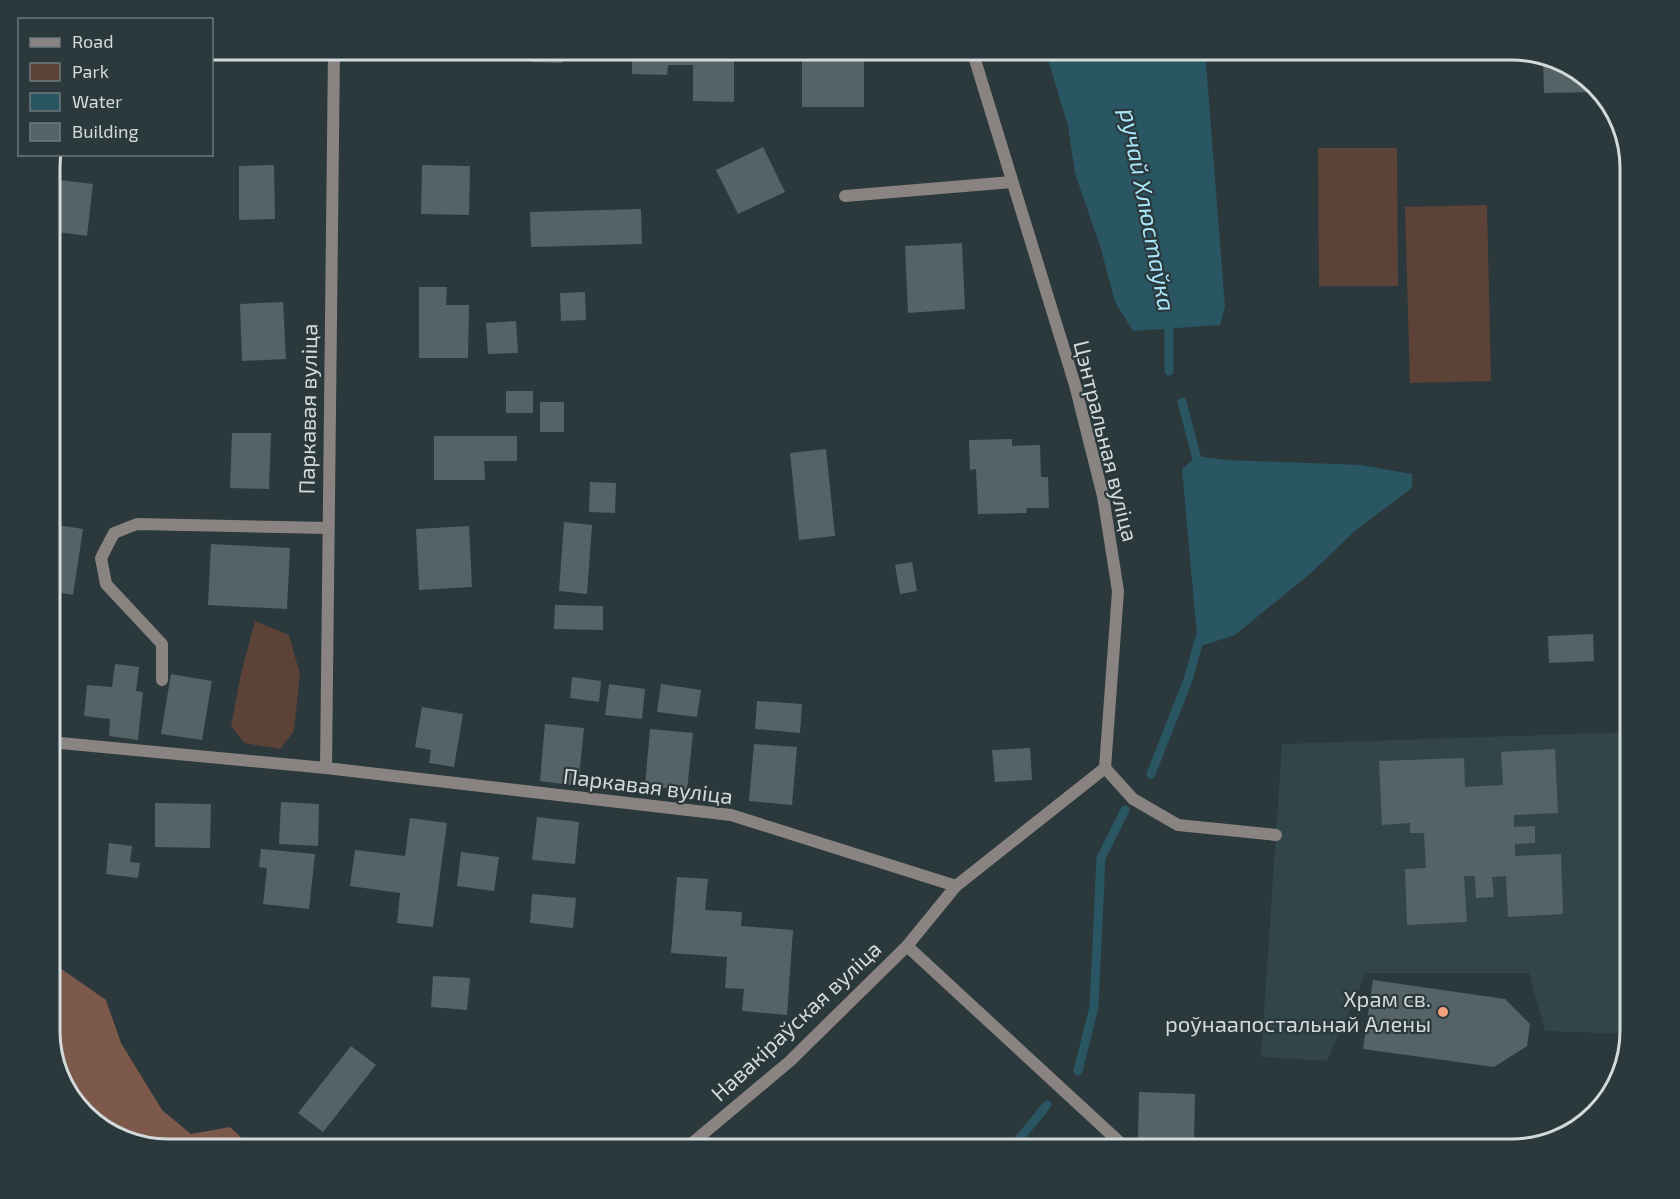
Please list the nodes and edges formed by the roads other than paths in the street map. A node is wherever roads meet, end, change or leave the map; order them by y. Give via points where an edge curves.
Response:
1 (334, 60) edge
2 (975, 60) edge
3 (1012, 182) junction
4 (845, 196) dead end
5 (328, 528) junction
6 (162, 680) dead end
7 (60, 743) edge
8 (326, 768) junction
9 (1105, 768) junction
10 (1276, 835) dead end
11 (956, 886) junction
12 (907, 946) junction
13 (697, 1139) edge
14 (1116, 1139) edge

1 - 5 street, Паркавая вуліца
2 - 3 street, Цэнтральная вуліца
3 - 4 street
3 - 9 street, Цэнтральная вуліца via 1075,385 1103,496 1118,591
5 - 6 street via 137,524 114,533 101,558 106,584 162,644
5 - 8 street, Паркавая вуліца
7 - 8 street, Паркавая вуліца
8 - 11 street, Паркавая вуліца via 731,816
9 - 10 street via 1133,799 1178,825
9 - 11 street
11 - 12 street
12 - 13 street, Навакіраўская вуліца via 790,1061
12 - 14 street

